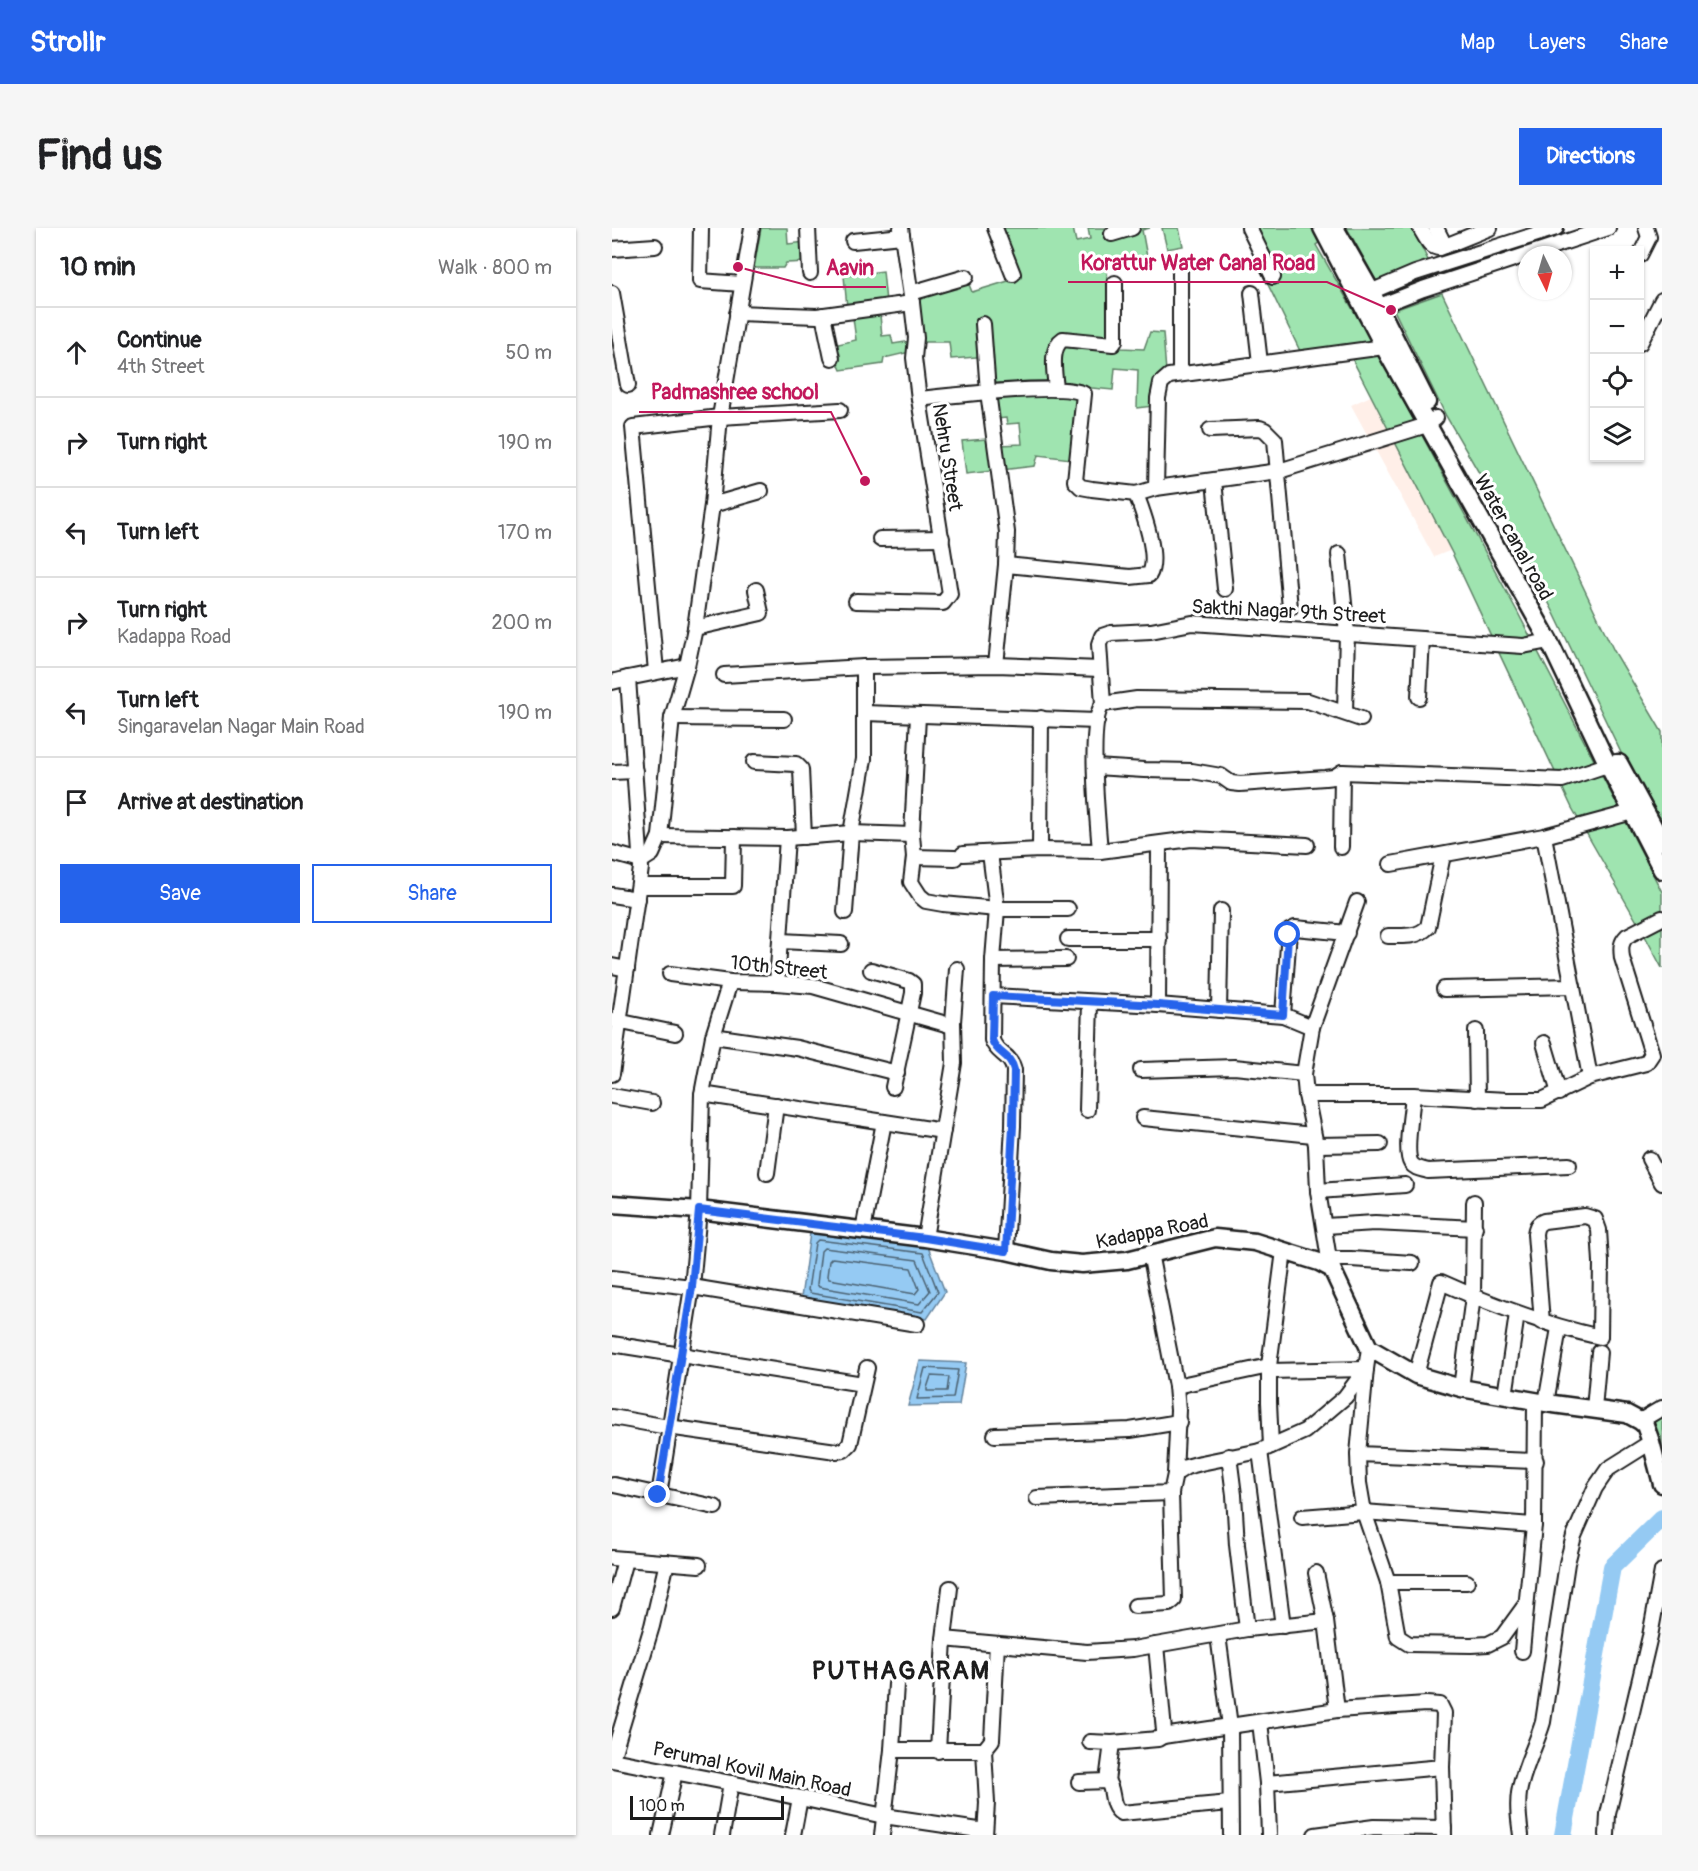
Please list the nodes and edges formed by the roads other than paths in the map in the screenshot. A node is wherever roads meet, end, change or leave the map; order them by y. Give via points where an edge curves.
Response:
1 (701, 228) edge
2 (752, 228) edge
3 (808, 228) edge
4 (995, 228) edge
5 (1132, 228) edge
6 (1249, 228) edge
7 (1322, 228) edge
8 (1335, 228) edge
9 (1420, 228) edge
10 (1436, 228) edge
11 (1490, 228) edge
12 (1557, 228) edge
13 (1608, 228) edge
14 (902, 232) edge
15 (1647, 232) edge
16 (1112, 234) dead end
17 (1512, 234) edge
18 (853, 241) dead end
19 (1662, 243) edge
20 (655, 246) dead end
21 (1445, 246) junction
22 (1551, 246) edge
23 (612, 249) edge
24 (1518, 250) edge
25 (1518, 257) edge
26 (1180, 266) dead end
27 (810, 273) dead end
28 (1013, 274) dead end
29 (966, 277) dead end
30 (1273, 277) dead end
31 (1115, 283) dead end
32 (742, 284) junction
33 (612, 293) edge
34 (1252, 293) dead end
35 (912, 298) junction
36 (1662, 300) edge
37 (1368, 301) junction
38 (737, 313) junction
39 (823, 315) junction
40 (983, 324) dead end
41 (1644, 335) edge
42 (1384, 347) junction
43 (832, 358) dead end
44 (1260, 363) junction
45 (1180, 374) junction
46 (628, 385) dead end
47 (1056, 389) junction
48 (988, 392) junction
49 (919, 399) junction
50 (840, 410) dead end
51 (720, 417) junction
52 (1431, 421) junction
53 (1210, 430) dead end
54 (1279, 471) junction
55 (1214, 481) junction
56 (1156, 488) junction
57 (761, 491) dead end
58 (1136, 494) junction
59 (712, 505) junction
60 (942, 538) junction
61 (880, 539) dead end
62 (1339, 554) dead end
63 (1006, 565) junction
64 (1225, 589) dead end
65 (756, 590) dead end
66 (856, 601) dead end
67 (1290, 608) dead end
68 (695, 628) junction
69 (1347, 633) junction
70 (1422, 639) junction
71 (1549, 641) junction
72 (996, 665) junction
73 (687, 666) junction
74 (864, 667) junction
75 (1100, 669) junction
76 (656, 671) junction
77 (724, 675) dead end
78 (628, 678) junction
79 (612, 681) edge
80 (1419, 697) dead end
81 (1103, 704) junction
82 (674, 711) junction
83 (1345, 712) junction
84 (864, 713) junction
85 (918, 716) junction
86 (1041, 718) junction
87 (784, 719) dead end
88 (1361, 719) dead end
89 (1097, 721) junction
90 (754, 762) dead end
91 (1613, 763) junction
92 (1095, 767) junction
93 (635, 771) junction
94 (612, 772) edge
95 (1342, 772) junction
96 (1639, 811) junction
97 (851, 833) junction
98 (912, 835) junction
99 (660, 836) junction
100 (1544, 836) junction
101 (734, 837) junction
102 (804, 837) junction
103 (787, 838) junction
104 (1662, 842) edge
105 (1160, 844) junction
106 (1307, 845) dead end
107 (1341, 847) dead end
108 (1040, 850) junction
109 (1100, 851) junction
110 (612, 853) edge
111 (990, 853) junction
112 (1443, 855) junction
113 (914, 857) junction
114 (641, 861) junction
115 (1391, 864) dead end
116 (1662, 870) edge
117 (638, 892) junction
118 (612, 895) edge
119 (1357, 902) dead end
120 (997, 909) junction
121 (1068, 909) dead end
122 (1221, 911) dead end
123 (845, 912) dead end
124 (1662, 918) edge
125 (1347, 933) junction
126 (1388, 936) dead end
127 (1068, 939) dead end
128 (1159, 939) junction
129 (781, 941) junction
130 (841, 944) dead end
131 (1066, 959) dead end
132 (993, 960) junction
133 (612, 966) edge
134 (627, 969) junction
135 (957, 969) dead end
136 (871, 970) dead end
137 (670, 974) dead end
138 (730, 982) junction
139 (777, 983) junction
140 (1573, 986) junction
141 (1444, 989) dead end
142 (993, 996) junction
143 (1090, 1002) junction
144 (1158, 1005) junction
145 (1219, 1010) junction
146 (909, 1014) junction
147 (1283, 1015) junction
148 (616, 1020) edge
149 (953, 1026) junction
150 (1311, 1027) junction
151 (1476, 1031) dead end
152 (675, 1033) dead end
153 (713, 1036) junction
154 (1544, 1043) dead end
155 (1141, 1070) dead end
156 (897, 1073) junction
157 (612, 1074) edge
158 (1304, 1074) junction
159 (1590, 1077) junction
160 (893, 1087) dead end
161 (1559, 1093) junction
162 (702, 1094) junction
163 (1305, 1095) junction
164 (1413, 1095) junction
165 (612, 1096) edge
166 (1477, 1099) junction
167 (652, 1103) dead end
168 (776, 1105) junction
169 (1087, 1110) dead end
170 (1143, 1118) dead end
171 (884, 1122) junction
172 (944, 1131) junction
173 (1314, 1140) junction
174 (1380, 1144) dead end
175 (1648, 1159) dead end
176 (1569, 1165) dead end
177 (767, 1173) dead end
178 (1662, 1183) edge
179 (1405, 1185) dead end
180 (1318, 1191) junction
181 (1474, 1202) dead end
182 (612, 1203) edge
183 (699, 1210) junction
184 (1325, 1226) junction
185 (1475, 1228) junction
186 (863, 1230) junction
187 (925, 1238) junction
188 (1006, 1251) junction
189 (1284, 1251) junction
190 (1150, 1253) junction
191 (1413, 1263) dead end
192 (1331, 1264) junction
193 (612, 1278) edge
194 (692, 1287) junction
195 (1473, 1296) junction
196 (1517, 1314) junction
197 (1542, 1322) junction
198 (917, 1324) dead end
199 (1559, 1328) junction
200 (612, 1344) edge
201 (1369, 1348) junction
202 (1599, 1352) dead end
203 (680, 1355) junction
204 (867, 1368) dead end
205 (1269, 1368) junction
206 (1366, 1369) junction
207 (1416, 1375) junction
208 (863, 1384) junction
209 (1176, 1386) junction
210 (1461, 1388) junction
211 (1505, 1396) junction
212 (1540, 1402) junction
213 (1662, 1408) edge
214 (1594, 1410) junction
215 (612, 1417) edge
216 (1640, 1421) junction
217 (1179, 1422) junction
218 (668, 1427) junction
219 (995, 1435) dead end
220 (1651, 1442) junction
221 (1265, 1449) junction
222 (1358, 1454) junction
223 (1229, 1456) junction
224 (1536, 1461) junction
225 (1175, 1474) junction
226 (1662, 1484) edge
227 (614, 1485) dead end
228 (1171, 1493) junction
229 (658, 1495) junction
230 (1037, 1497) dead end
231 (715, 1507) dead end
232 (1364, 1512) junction
233 (1302, 1517) dead end
234 (1534, 1525) junction
235 (619, 1559) edge
236 (667, 1562) junction
237 (699, 1565) dead end
238 (1662, 1570) edge
239 (1316, 1573) dead end
240 (1388, 1582) junction
241 (1467, 1582) dead end
242 (950, 1588) dead end
243 (1526, 1604) junction
244 (1135, 1606) dead end
245 (612, 1608) edge
246 (1326, 1621) junction
247 (1283, 1626) junction
248 (1247, 1629) junction
249 (1218, 1635) junction
250 (944, 1639) junction
251 (997, 1644) junction
252 (1156, 1645) junction
253 (1522, 1651) dead end
254 (896, 1684) dead end
255 (1337, 1710) junction
256 (1260, 1722) junction
257 (1230, 1726) junction
258 (1163, 1736) junction
259 (1090, 1742) dead end
260 (1112, 1743) junction
261 (892, 1750) junction
262 (984, 1750) junction
263 (938, 1751) junction
264 (612, 1759) edge
265 (1442, 1767) junction
266 (675, 1772) junction
267 (1107, 1781) junction
268 (1079, 1782) dead end
269 (730, 1783) junction
270 (1267, 1783) junction
271 (800, 1798) junction
272 (1230, 1803) junction
273 (884, 1816) junction
274 (925, 1829) edge
275 (1444, 1831) edge
276 (985, 1833) edge
277 (1269, 1834) edge
278 (1315, 1834) edge
279 (660, 1835) edge
280 (723, 1835) edge
281 (793, 1835) edge
282 (882, 1835) edge
283 (1231, 1835) edge
284 (1521, 1835) edge
285 (1607, 1835) edge

1 - 32 street via 700,280
2 - 32 street
3 - 27 street
4 - 28 street
5 - 16 street
6 - 30 street
7 - 37 main road, Water canal road
8 - 37 main road, Water canal road
9 - 21 street via 1431,246
10 - 21 street
11 - 21 street
12 - 17 street
13 - 22 street
14 - 18 street
14 - 35 street, Nehru Street
15 - 19 street
17 - 24 street
17 - 37 street via 1415,273
20 - 23 street
25 - 37 street via 1423,289
26 - 45 street
29 - 35 street
31 - 47 street via 1115,341 1058,341
32 - 38 street
33 - 46 street
34 - 44 street
35 - 39 street
35 - 49 street, Nehru Street
36 - 41 street
37 - 42 main road, Water canal road
37 - 52 main road, Water canal road
38 - 39 street
38 - 51 street
39 - 43 street
40 - 48 street
42 - 44 street
42 - 52 main road, Water canal road
44 - 45 street
45 - 56 street via 1168,376 1161,383
47 - 48 street
47 - 58 street via 1091,395 1075,481 1081,487
48 - 49 street
48 - 63 street via 1007,532
49 - 60 street, Nehru Street
50 - 51 street
51 - 59 street
51 - 76 street via 633,427
52 - 54 street
52 - 71 main road, Water canal road
52 - 91 main road, Water canal road via 1562,649
53 - 54 street via 1266,430 1275,440
54 - 55 street
54 - 67 street
55 - 56 street
55 - 64 street
56 - 58 street
57 - 59 street
58 - 63 street via 1148,525 1152,559 1149,575 1130,577
59 - 68 street
60 - 61 street
60 - 66 street, Nehru Street via 950,594 942,603
62 - 69 street
63 - 72 street
65 - 68 street via 761,613
68 - 73 street
69 - 70 street, Sakthi Nagar 9th Street
69 - 75 street, Sakthi Nagar 9th Street via 1192,623 1111,633 1099,640
69 - 83 street
70 - 71 street, Sakthi Nagar 9th Street via 1522,646
70 - 80 street
71 - 91 main road, Water canal road
72 - 74 street
72 - 75 street
73 - 76 street
73 - 82 street
74 - 77 street
74 - 84 street
75 - 81 street, Sakthi Nagar 9th Street
76 - 78 street
78 - 79 street
78 - 93 street
81 - 83 street via 1137,699 1308,700
81 - 89 street, Sakthi Nagar 9th Street
82 - 87 street
82 - 99 street
83 - 88 street
84 - 85 street
84 - 97 street via 863,771
85 - 86 street
85 - 98 street
86 - 89 street
86 - 108 street
89 - 92 street, Sakthi Nagar 9th Street
90 - 102 street via 795,764 801,769
91 - 95 street via 1562,780
91 - 96 main road, Water canal road
92 - 95 street via 1192,771 1240,784 1334,777
92 - 109 street, Sakthi Nagar 9th Street
93 - 94 street
93 - 114 street
95 - 107 street
96 - 100 street
96 - 104 main road, Water canal road
96 - 116 main road
97 - 98 street
97 - 102 street
97 - 123 street
98 - 113 street
99 - 101 street
99 - 114 street via 652,854
100 - 112 street
100 - 140 street
101 - 103 street
101 - 117 street via 733,886
102 - 103 street
103 - 129 street
105 - 106 street via 1191,839
105 - 109 street
105 - 128 street
108 - 109 street
108 - 111 street
110 - 114 street
111 - 113 street
111 - 120 street
112 - 115 street
112 - 126 street via 1428,927 1416,935
113 - 120 street via 911,882 927,901
114 - 117 street
117 - 118 street
117 - 134 street
119 - 125 street
120 - 121 street
120 - 132 street
122 - 145 street
124 - 159 street via 1627,936 1621,947 1652,1054 1646,1063
125 - 147 street via 1295,928 1289,931
125 - 150 street
127 - 128 street
128 - 144 street
129 - 130 street
129 - 139 street
131 - 132 street
132 - 142 street
133 - 134 street
134 - 148 street
135 - 149 street
136 - 146 street via 913,984
137 - 138 street, 10th Street
138 - 139 street, 10th Street
138 - 153 street
139 - 146 street, 10th Street via 813,986
140 - 141 street
140 - 159 street
142 - 143 street
142 - 188 street via 992,1040 994,1047 1012,1061 1014,1070
143 - 144 street
143 - 169 street
144 - 145 street
145 - 147 street
146 - 149 street, 10th Street
146 - 156 street
147 - 150 street
148 - 152 street
148 - 157 street
149 - 172 street via 954,1063
150 - 158 street
151 - 166 street
153 - 156 street via 797,1048
153 - 162 street
154 - 161 street
155 - 158 street via 1234,1067
156 - 160 street
158 - 163 street
159 - 161 street
161 - 166 street via 1542,1100
162 - 168 street
162 - 183 street
163 - 164 street
163 - 173 street
164 - 166 street
164 - 176 street via 1408,1149 1416,1168 1428,1171
165 - 167 street
168 - 171 street
168 - 177 street
170 - 173 street
171 - 172 street
171 - 186 street
172 - 187 street
173 - 174 street
173 - 180 street
175 - 178 street
179 - 180 street
180 - 184 street
181 - 185 street
182 - 183 main road, Kadappa Road
183 - 186 main road, Kadappa Road
183 - 194 street
184 - 185 street via 1375,1223
184 - 192 street
185 - 195 street
186 - 187 main road, Kadappa Road
187 - 188 main road, Kadappa Road
188 - 190 main road, Kadappa Road via 1082,1264 1127,1260
189 - 190 main road, Kadappa Road via 1255,1242 1215,1239
189 - 192 main road, Kadappa Road
189 - 205 street
190 - 209 street
191 - 192 street
192 - 201 main road
193 - 194 street
194 - 198 street
194 - 203 street
195 - 196 street
195 - 207 street via 1441,1282
195 - 210 street
196 - 197 street
196 - 211 street
197 - 199 street
197 - 199 street via 1536,1228 1544,1221 1591,1216 1599,1230 1600,1337
199 - 212 street
200 - 203 street
201 - 206 street
201 - 207 main road
202 - 214 street
203 - 208 street
203 - 218 street
204 - 208 street
205 - 206 street
205 - 209 street
205 - 221 street
206 - 221 street via 1345,1397 1305,1431
206 - 222 street
207 - 210 main road
208 - 218 street via 850,1444 844,1450
209 - 217 street
210 - 211 main road
211 - 212 main road
212 - 214 main road
212 - 224 street
213 - 216 street
214 - 216 main road via 1627,1414
215 - 218 street
216 - 220 main road
217 - 219 street via 1130,1430
217 - 225 street
218 - 229 street
220 - 226 main road
220 - 284 street via 1608,1469 1574,1536 1543,1722 1519,1792
221 - 223 street
221 - 247 street
222 - 224 street
222 - 232 street
223 - 225 street via 1186,1467
223 - 248 street
224 - 234 street
225 - 228 street
227 - 229 street
228 - 230 street
228 - 244 street via 1174,1600 1168,1604
229 - 231 street
232 - 233 street
232 - 234 street
232 - 240 street
234 - 243 street
235 - 236 street
235 - 245 street
236 - 237 street
236 - 264 street
238 - 285 street via 1608,1814
239 - 246 street
240 - 241 street
240 - 243 street via 1398,1637 1409,1644 1488,1644 1502,1637
242 - 250 street
243 - 253 street
246 - 247 street
246 - 255 street
247 - 248 street
248 - 249 street
249 - 252 street
249 - 257 street
250 - 251 street
250 - 263 street
251 - 252 street via 1087,1652
251 - 262 street via 992,1740
252 - 258 street
254 - 261 street
255 - 256 street
255 - 265 street via 1440,1704 1444,1713
256 - 257 street
256 - 270 street
257 - 258 street
257 - 272 street
258 - 260 street
259 - 260 street
260 - 267 street
261 - 263 street
261 - 273 street
262 - 263 street
262 - 276 street
264 - 266 street, Perumal Kovil Main Road
265 - 270 street
265 - 275 street
266 - 269 street, Perumal Kovil Main Road
266 - 279 street
267 - 268 street
267 - 272 street via 1113,1803 1121,1813
269 - 271 street, Perumal Kovil Main Road
269 - 280 street
270 - 277 street
271 - 273 street, Perumal Kovil Main Road
271 - 281 street
272 - 283 street
273 - 274 street, Perumal Kovil Main Road
273 - 282 street
274 - 276 street, Perumal Kovil Main Road
275 - 278 street via 1374,1827

